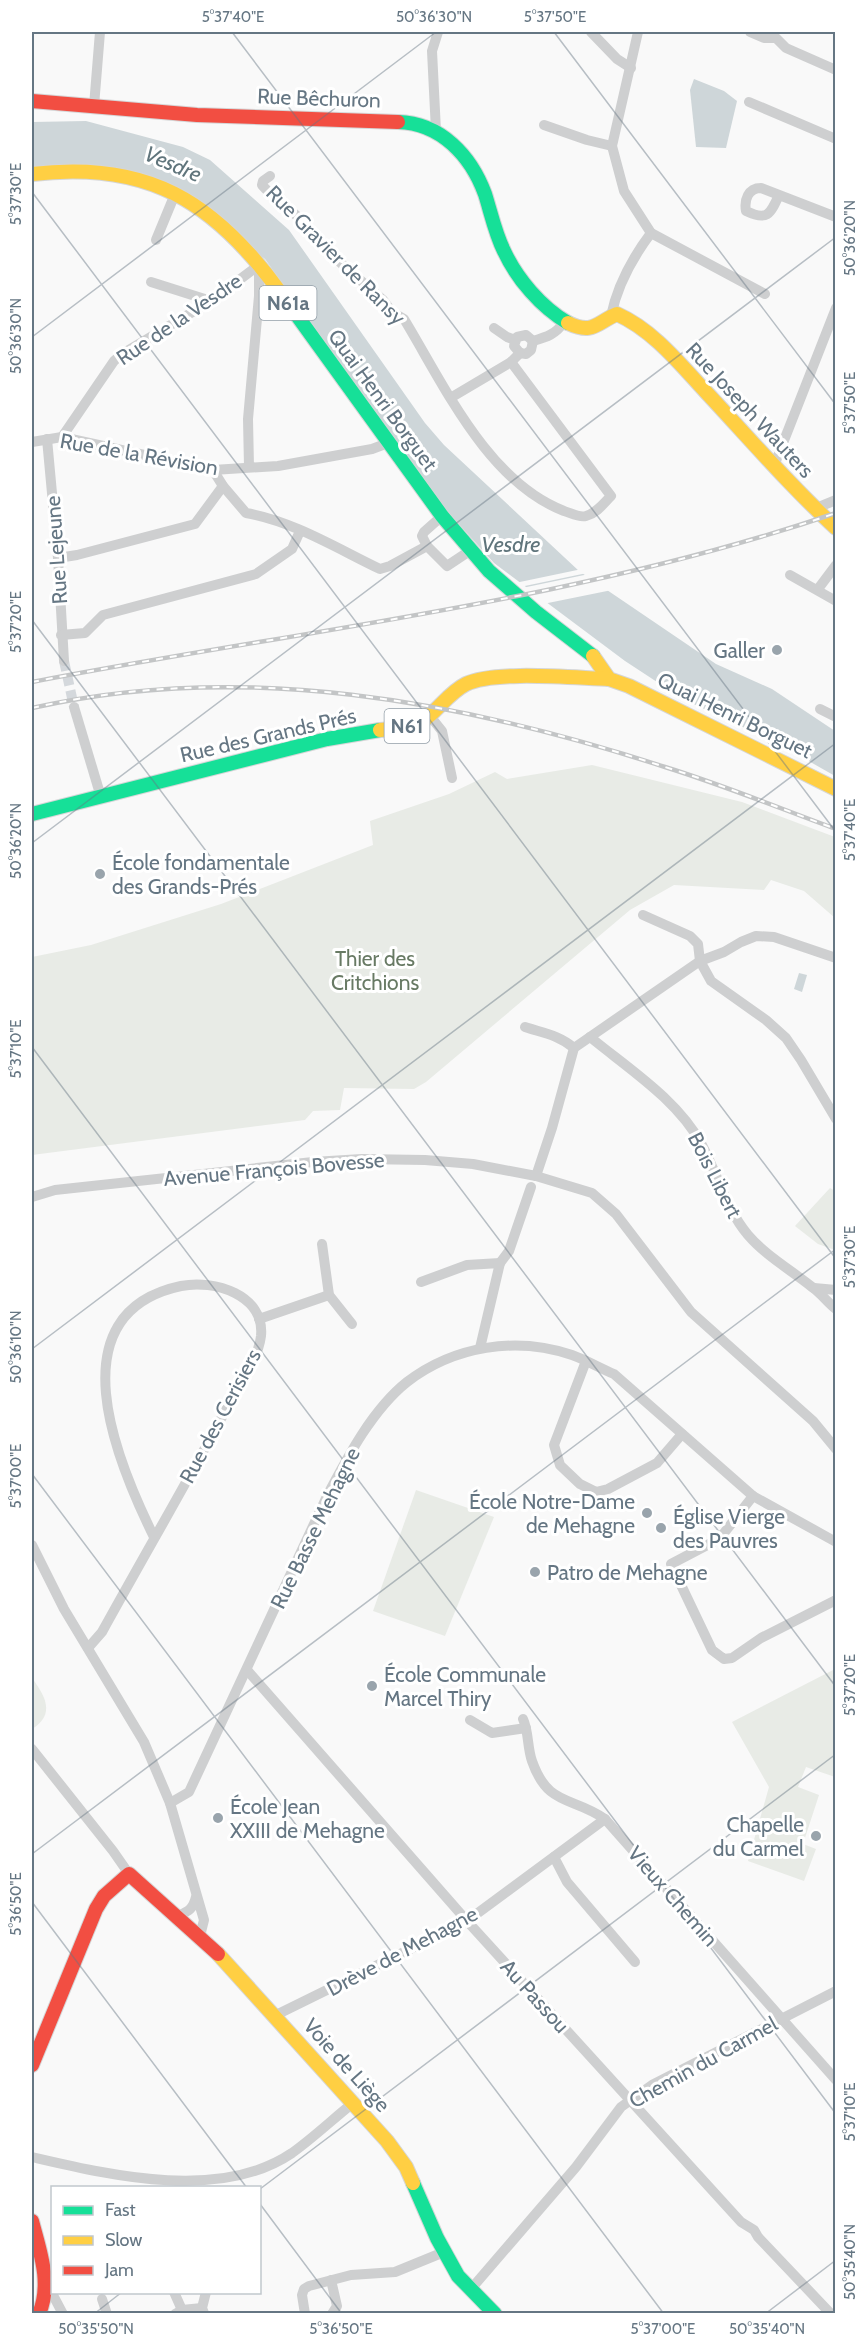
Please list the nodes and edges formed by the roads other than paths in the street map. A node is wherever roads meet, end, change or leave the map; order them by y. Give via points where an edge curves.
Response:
1 (100, 32) edge
2 (438, 32) edge
3 (591, 32) edge
4 (639, 32) edge
5 (750, 32) edge
6 (778, 35) edge
7 (631, 68) junction
8 (836, 70) edge
9 (32, 101) edge
10 (749, 102) dead end
11 (94, 106) junction
12 (544, 124) dead end
13 (436, 131) junction
14 (836, 139) edge
15 (612, 146) junction
16 (32, 174) edge
17 (270, 176) dead end
18 (175, 194) junction
19 (779, 195) dead end
20 (836, 217) edge
21 (651, 233) junction
22 (156, 240) dead end
23 (260, 265) junction
24 (151, 282) dead end
25 (765, 294) dead end
26 (211, 302) junction
27 (836, 308) edge
28 (610, 316) junction
29 (564, 322) junction
30 (494, 328) dead end
31 (515, 340) junction
32 (532, 341) junction
33 (520, 353) junction
34 (511, 362) junction
35 (452, 397) junction
36 (62, 437) junction
37 (46, 439) junction
38 (32, 442) edge
39 (388, 443) junction
40 (774, 466) junction
41 (249, 467) junction
42 (213, 470) junction
43 (223, 486) junction
44 (836, 500) edge
45 (814, 509) junction
46 (442, 516) junction
47 (836, 528) edge
48 (300, 531) junction
49 (427, 546) junction
50 (471, 550) junction
51 (58, 558) junction
52 (836, 565) edge
53 (790, 575) dead end
54 (818, 589) junction
55 (836, 601) edge
56 (61, 635) junction
57 (592, 655) junction
58 (64, 661) tunnel mouth
59 (585, 676) junction
60 (609, 679) junction
61 (74, 707) tunnel mouth
62 (820, 709) dead end
63 (430, 716) junction
64 (836, 717) edge
65 (452, 778) dead end
66 (836, 789) edge
67 (101, 797) junction
68 (32, 814) edge
69 (643, 915) dead end
70 (836, 958) edge
71 (700, 961) junction
72 (525, 1028) dead end
73 (590, 1037) junction
74 (573, 1048) junction
75 (836, 1119) edge
76 (536, 1176) junction
77 (531, 1186) dead end
78 (32, 1197) edge
79 (322, 1244) dead end
80 (500, 1263) junction
81 (421, 1282) dead end
82 (814, 1288) junction
83 (836, 1290) edge
84 (328, 1295) junction
85 (836, 1309) edge
86 (259, 1319) junction
87 (352, 1324) dead end
88 (480, 1348) junction
89 (586, 1361) junction
90 (682, 1434) junction
91 (836, 1449) edge
92 (753, 1496) junction
93 (154, 1538) junction
94 (836, 1542) edge
95 (32, 1545) edge
96 (836, 1600) edge
97 (88, 1648) junction
98 (247, 1670) junction
99 (471, 1720) dead end
100 (32, 1749) edge
101 (170, 1803) junction
102 (606, 1819) junction
103 (554, 1857) junction
104 (129, 1874) junction
105 (196, 1897) junction
106 (178, 1916) junction
107 (467, 1921) junction
108 (200, 1936) junction
109 (635, 1962) dead end
110 (836, 1991) edge
111 (274, 2016) junction
112 (782, 2018) junction
113 (32, 2065) edge
114 (836, 2080) edge
115 (630, 2100) junction
116 (353, 2103) junction
117 (32, 2157) edge
118 (32, 2221) edge
119 (444, 2252) junction
120 (332, 2280) junction
121 (46, 2282) junction
122 (471, 2289) junction
123 (51, 2291) edge
124 (53, 2294) edge
125 (174, 2294) edge
126 (206, 2294) edge
127 (102, 2300) dead end
128 (203, 2311) edge
129 (488, 2311) edge
130 (178, 2312) edge
131 (39, 2313) edge
132 (63, 2313) edge
133 (107, 2313) edge
134 (305, 2313) edge
135 (332, 2313) edge
136 (831, 2313) edge

1 - 11 street
2 - 13 street via 432,51
3 - 7 street
4 - 7 street
5 - 6 street via 764,38
6 - 8 street via 786,48
7 - 15 street
9 - 11 street, Rue Bêchuron
10 - 14 street
11 - 13 street, Rue Bêchuron via 199,115 407,123
12 - 15 street
13 - 29 street via 470,164 510,264
15 - 21 street via 624,191
16 - 18 street, Quai Henri Borguet / N61a via 91,170 128,176
17 - 35 street, Rue Gravier de Ransy via 262,185 270,194 313,231 318,243 404,319
18 - 22 street
18 - 23 street, Quai Henri Borguet / N61a via 208,212
19 - 20 street
21 - 25 street
21 - 28 street via 634,260
23 - 26 street, Rue de la Vesdre
23 - 39 street, Quai Henri Borguet / N61a
23 - 41 street via 248,419
24 - 26 street
26 - 36 street, Rue de la Vesdre via 114,361
27 - 40 street
28 - 29 street via 591,329 582,330
28 - 40 street, Rue Joseph Wauters via 624,315 661,345
29 - 32 street via 548,337
30 - 31 street
31 - 32 street via 526,335
31 - 33 street via 515,349
32 - 33 street via 531,350
33 - 34 street
34 - 35 street
34 - 35 street, Rue Gravier de Ransy via 611,496 596,511 580,517 544,503 509,474 472,433
36 - 37 street, Rue de la Révision
36 - 42 street, Rue de la Révision
37 - 38 street, Rue de la Révision
37 - 51 street, Rue Lejeune
39 - 41 street, Rue de la Révision via 314,460
39 - 46 street, Quai Henri Borguet / N61a
40 - 45 street, Rue Joseph Wauters
41 - 42 street, Rue de la Révision
42 - 43 street
43 - 48 street via 246,513
43 - 51 street via 195,524
44 - 45 street
45 - 47 street, Rue Joseph Wauters
46 - 49 street via 423,532
46 - 50 street, Quai Henri Borguet / N61a
48 - 49 street via 380,569
48 - 56 street via 292,549 256,574 103,615 85,633
49 - 50 street via 447,566
50 - 57 street, Quai Henri Borguet / N61a via 497,579
51 - 56 street, Rue Lejeune
52 - 54 street
53 - 54 street
54 - 55 street
56 - 58 street, Rue Lejeune
57 - 59 street via 592,667
57 - 60 street, Quai Henri Borguet
59 - 60 street, Rue des Grands Prés / N61
59 - 63 street, Rue des Grands Prés / N61 via 482,679 449,696
60 - 66 street, Quai Henri Borguet / N61
61 - 67 street
62 - 64 street
63 - 65 street via 441,731
63 - 67 street, Rue des Grands Prés / N61 via 419,724 327,740
67 - 68 street, Rue des Grands Prés / N61
69 - 71 street via 690,936 698,944
70 - 71 street via 774,937 756,936
71 - 73 street
71 - 75 street via 711,981 786,1038
72 - 74 street via 550,1033
73 - 74 street
73 - 82 street, Bois Libert via 654,1089 690,1126 733,1214 748,1236
74 - 76 street
76 - 78 street, Avenue François Bovesse via 473,1164 362,1158 55,1190
76 - 91 street, Avenue François Bovesse via 592,1193 606,1203 691,1312 813,1421
77 - 80 street via 509,1251
79 - 84 street
80 - 81 street via 467,1265
80 - 88 street
82 - 83 street, Bois Libert
82 - 85 street, Bois Libert
84 - 86 street
84 - 87 street
86 - 93 street, Rue des Cerisiers via 259,1347
86 - 93 street, Rue des Cerisiers via 242,1297 229,1290 189,1284 147,1298 120,1322 110,1344 105,1394 123,1465
88 - 89 street, Rue Basse Mehagne via 544,1347
88 - 98 street, Rue Basse Mehagne via 446,1359 408,1382 368,1426 328,1494
89 - 90 street, Rue Basse Mehagne via 614,1374
89 - 90 street via 554,1445 560,1465 580,1484 596,1492 608,1489 657,1463
90 - 92 street, Rue Basse Mehagne
92 - 94 street, Rue Basse Mehagne
92 - 96 street via 724,1533 672,1564 712,1650 724,1659 732,1658 761,1638
93 - 97 street, Rue des Cerisiers via 102,1632
95 - 97 street
97 - 101 street via 144,1742
98 - 101 street, Rue Basse Mehagne via 189,1792
98 - 107 street, Au Passou
99 - 102 street, Vieux Chemin via 492,1733 524,1724 530,1757 546,1789
100 - 104 street
101 - 105 street
102 - 103 street, Drève de Mehagne
102 - 112 street, Vieux Chemin
103 - 107 street, Drève de Mehagne
103 - 109 street via 567,1882
104 - 106 street, Voie de Liège
104 - 113 street via 104,1896 96,1909
105 - 106 street via 194,1906
105 - 108 street via 204,1920
106 - 108 street, Voie de Liège
107 - 111 street, Drève de Mehagne
107 - 115 street, Au Passou
108 - 111 street, Voie de Liège
110 - 112 street, Chemin du Carmel
111 - 116 street, Voie de Liège
112 - 114 street, Vieux Chemin
112 - 115 street, Chemin du Carmel
115 - 122 street, Chemin du Carmel
115 - 136 street, Au Passou via 741,2222 754,2230
116 - 117 street via 291,2153 271,2164 217,2180 131,2175
116 - 119 street, Voie de Liège via 405,2168
118 - 121 street
119 - 120 street via 395,2272
119 - 122 street, Voie de Liège
120 - 134 street via 304,2289
120 - 135 street via 337,2306
121 - 123 street
121 - 131 street
122 - 129 street, Voie de Liège
124 - 132 street
125 - 130 street
126 - 128 street
127 - 133 street
128 - 130 street

